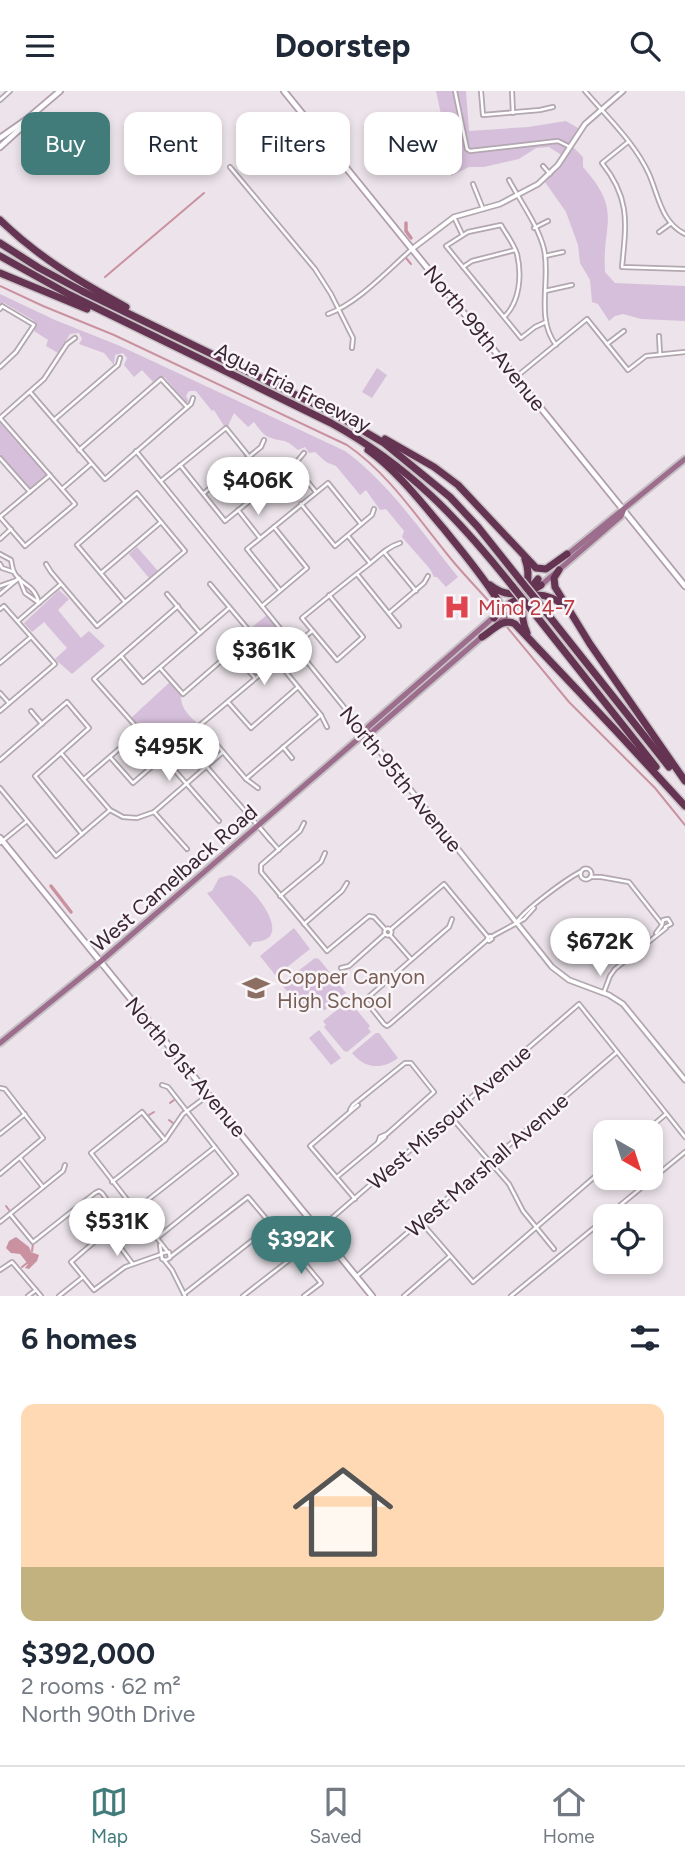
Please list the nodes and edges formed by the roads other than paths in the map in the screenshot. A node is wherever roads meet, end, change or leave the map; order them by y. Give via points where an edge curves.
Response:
1 (10, 91) edge
2 (60, 91) edge
3 (284, 91) edge
4 (454, 91) edge
5 (481, 91) edge
6 (512, 91) edge
7 (624, 91) edge
8 (587, 92) edge
9 (0, 100) edge
10 (553, 107) dead end
11 (601, 110) junction
12 (35, 112) edge
13 (513, 113) junction
14 (21, 123) edge
15 (21, 128) edge
16 (0, 138) edge
17 (628, 142) junction
18 (0, 147) edge
19 (570, 147) junction
20 (543, 166) dead end
21 (230, 167) dead end
22 (550, 174) junction
23 (509, 180) dead end
24 (473, 184) dead end
25 (517, 196) junction
26 (483, 209) junction
27 (454, 217) junction
28 (0, 220) edge
29 (548, 221) dead end
30 (670, 224) junction
31 (534, 228) junction
32 (659, 232) dead end
33 (462, 234) junction
34 (685, 234) edge
35 (0, 243) edge
36 (412, 249) junction
37 (515, 250) junction
38 (563, 252) dead end
39 (0, 256) edge
40 (545, 256) junction
41 (463, 267) junction
42 (685, 269) edge
43 (0, 273) edge
44 (572, 285) dead end
45 (488, 288) dead end
46 (545, 291) junction
47 (483, 292) junction
48 (1, 307) edge
49 (339, 310) junction
50 (328, 314) dead end
51 (504, 317) junction
52 (546, 322) junction
53 (624, 331) dead end
54 (659, 336) dead end
55 (75, 338) dead end
56 (607, 344) junction
57 (556, 345) junction
58 (352, 348) dead end
59 (204, 349) junction
60 (685, 352) edge
61 (660, 354) junction
62 (120, 358) dead end
63 (197, 358) junction
64 (0, 367) edge
65 (516, 377) junction
66 (30, 392) junction
67 (193, 398) dead end
68 (306, 399) junction
69 (187, 407) junction
70 (299, 407) junction
71 (0, 418) edge
72 (54, 421) junction
73 (264, 440) dead end
74 (79, 450) junction
75 (136, 451) junction
76 (304, 453) dead end
77 (249, 457) junction
78 (0, 458) edge
79 (685, 459) edge
80 (92, 464) junction
81 (180, 465) junction
82 (294, 465) junction
83 (50, 475) junction
84 (161, 480) junction
85 (271, 484) junction
86 (62, 489) junction
87 (30, 492) junction
88 (316, 492) junction
89 (203, 494) junction
90 (301, 504) junction
91 (374, 509) dead end
92 (624, 509) junction
93 (238, 510) junction
94 (0, 517) edge
95 (161, 522) junction
96 (361, 524) junction
97 (274, 527) junction
98 (11, 529) junction
99 (348, 535) junction
100 (260, 538) junction
101 (0, 539) edge
102 (400, 543) dead end
103 (384, 552) junction
104 (0, 554) edge
105 (522, 554) junction
106 (568, 554) junction
107 (370, 563) junction
108 (0, 564) edge
109 (46, 564) dead end
110 (559, 570) junction
111 (14, 572) junction
112 (101, 573) junction
113 (356, 573) junction
114 (428, 576) dead end
115 (18, 579) junction
116 (484, 580) junction
117 (540, 582) junction
118 (61, 584) junction
119 (210, 584) dead end
120 (685, 586) edge
121 (0, 587) edge
122 (280, 590) junction
123 (416, 591) junction
124 (1, 594) edge
125 (167, 594) dead end
126 (525, 594) junction
127 (330, 595) junction
128 (125, 602) junction
129 (39, 603) junction
130 (262, 605) junction
131 (178, 606) junction
132 (511, 607) junction
133 (230, 608) junction
134 (0, 609) edge
135 (569, 611) junction
136 (389, 613) junction
137 (494, 618) junction
138 (18, 621) junction
139 (399, 626) dead end
140 (313, 631) junction
141 (200, 633) junction
142 (31, 637) junction
143 (482, 637) junction
144 (533, 643) junction
145 (294, 645) junction
146 (462, 646) junction
147 (232, 652) junction
148 (121, 656) junction
149 (277, 660) junction
150 (0, 663) edge
151 (160, 668) junction
152 (255, 678) junction
153 (433, 679) junction
154 (298, 687) junction
155 (409, 692) junction
156 (0, 693) edge
157 (228, 702) junction
158 (9, 703) junction
159 (0, 711) edge
160 (32, 711) dead end
161 (321, 715) junction
162 (43, 724) junction
163 (327, 727) dead end
164 (365, 733) junction
165 (283, 747) junction
166 (223, 751) junction
167 (61, 753) junction
168 (110, 757) junction
169 (292, 758) dead end
170 (0, 760) edge
171 (206, 766) junction
172 (84, 779) junction
173 (246, 779) junction
174 (685, 781) edge
175 (186, 783) junction
176 (685, 786) edge
177 (258, 787) dead end
178 (0, 788) edge
179 (685, 805) edge
180 (110, 810) junction
181 (154, 811) junction
182 (26, 821) junction
183 (219, 821) dead end
184 (304, 823) dead end
185 (258, 826) junction
186 (82, 834) junction
187 (1, 840) edge
188 (187, 849) dead end
189 (279, 850) junction
190 (325, 853) dead end
191 (590, 870) junction
192 (580, 872) junction
193 (601, 877) junction
194 (586, 878) junction
195 (570, 879) junction
196 (347, 883) dead end
197 (587, 884) dead end
198 (281, 896) junction
199 (656, 914) junction
200 (452, 919) dead end
201 (665, 919) junction
202 (516, 923) junction
203 (303, 924) junction
204 (663, 926) junction
205 (385, 929) junction
206 (390, 930) junction
207 (387, 935) junction
208 (489, 938) junction
209 (411, 959) junction
210 (100, 962) junction
211 (341, 968) dead end
212 (604, 993) junction
213 (0, 1043) edge
214 (617, 1052) junction
215 (685, 1080) edge
216 (162, 1085) dead end
217 (1, 1087) edge
218 (209, 1094) junction
219 (187, 1111) junction
220 (25, 1114) junction
221 (666, 1114) junction
222 (450, 1116) junction
223 (659, 1120) edge
224 (0, 1134) edge
225 (685, 1137) edge
226 (165, 1140) junction
227 (215, 1147) junction
228 (685, 1152) edge
229 (20, 1158) junction
230 (489, 1162) junction
231 (65, 1165) dead end
232 (0, 1174) edge
233 (337, 1178) junction
234 (593, 1178) edge
235 (113, 1182) junction
236 (43, 1187) junction
237 (355, 1199) junction
238 (622, 1204) edge
239 (135, 1210) junction
240 (10, 1214) junction
241 (0, 1222) edge
242 (421, 1222) junction
243 (536, 1227) junction
244 (593, 1228) edge
245 (318, 1230) junction
246 (108, 1231) junction
247 (158, 1240) junction
248 (554, 1249) dead end
249 (179, 1251) junction
250 (168, 1252) junction
251 (162, 1254) junction
252 (450, 1257) junction
253 (152, 1258) junction
254 (170, 1258) junction
255 (163, 1259) junction
256 (132, 1263) junction
257 (0, 1270) edge
258 (172, 1270) junction
259 (83, 1277) junction
260 (356, 1277) junction
261 (36, 1290) junction
262 (410, 1292) junction
263 (184, 1295) edge
264 (28, 1296) edge
265 (41, 1296) edge
266 (60, 1296) edge
267 (243, 1296) edge
268 (304, 1296) edge
269 (372, 1296) edge
270 (404, 1296) edge
271 (413, 1296) edge
272 (511, 1296) edge

1 - 9 street
2 - 12 main road
3 - 36 main road, North 99th Avenue
4 - 19 street via 470,151 558,141
5 - 13 street via 482,115
6 - 13 street
7 - 11 street
8 - 11 street
10 - 13 street
11 - 17 street
11 - 19 street
14 - 16 main road
15 - 18 main road
17 - 30 street via 646,168
17 - 42 street via 602,163 616,181 624,204 622,267
19 - 22 street
20 - 22 street
21 - 49 street via 315,268
22 - 25 street
23 - 25 street
24 - 26 street
25 - 26 street
25 - 31 street
26 - 27 street
27 - 33 street
27 - 36 street
28 - 59 highway via 68,274
29 - 31 street
30 - 32 street
30 - 34 street
31 - 40 street
33 - 37 street via 501,225
33 - 41 street via 446,246
35 - 59 highway, Agua Fria Freeway via 82,291
36 - 49 street
36 - 65 main road, North 99th Avenue
37 - 41 street
37 - 51 street via 518,294
38 - 40 street
39 - 63 highway, Agua Fria Freeway
40 - 46 street
41 - 47 street
43 - 63 highway
44 - 46 street
45 - 47 street
46 - 52 street
47 - 51 street
48 - 64 street via 34,325
49 - 50 street
49 - 58 street via 353,338
51 - 52 street via 521,338
52 - 57 street
53 - 56 street
54 - 61 street
55 - 66 street
56 - 57 street via 587,319
56 - 61 street via 628,369 646,356
57 - 65 street
59 - 68 highway, Agua Fria Freeway
60 - 61 street
62 - 72 street via 118,365
63 - 70 highway, Agua Fria Freeway
65 - 92 main road, North 99th Avenue
66 - 71 street
66 - 72 street
67 - 69 street
68 - 105 highway via 337,410 438,470 471,497
68 - 176 highway, Agua Fria Freeway, bridge via 364,430 423,473 470,518
69 - 74 street via 161,379
69 - 75 street
70 - 116 highway via 390,468
70 - 179 highway, Agua Fria Freeway, bridge via 368,445 411,476 460,523
71 - 83 street
72 - 74 street
73 - 77 street
74 - 80 street
75 - 80 street via 105,479
75 - 84 street, North 95th Avenue
76 - 82 street
77 - 81 street via 226,428
77 - 85 street
77 - 89 street
78 - 87 street
79 - 92 main road
80 - 86 street
81 - 84 street
81 - 89 street
82 - 85 street
82 - 88 street
83 - 86 street
83 - 87 street
84 - 130 street, North 95th Avenue
85 - 93 street
86 - 98 street via 75,504 25,546
87 - 94 street
88 - 90 street
88 - 96 street via 328,483
89 - 93 street via 225,521
90 - 97 street
90 - 99 street via 335,546
91 - 96 street
92 - 106 main road
92 - 110 main road
92 - 120 main road, North 99th Avenue
93 - 100 street
94 - 98 street
95 - 112 street
95 - 112 street via 137,493 77,545
95 - 128 street via 185,551
96 - 99 street
97 - 100 street
97 - 122 street via 307,568
98 - 101 street
99 - 107 street
100 - 122 street via 247,549
102 - 103 street
103 - 107 street
103 - 123 street
104 - 111 street via 10,561
105 - 106 highway via 543,570
105 - 126 highway via 527,566
106 - 117 main road
107 - 113 street
108 - 111 street
109 - 118 street
110 - 117 main road
110 - 135 highway via 554,585
111 - 115 street
112 - 128 street
113 - 127 street
113 - 136 street
114 - 123 street
115 - 121 street
115 - 124 street
115 - 129 street via 25,593
115 - 129 street via 32,587
116 - 126 highway via 502,592
116 - 137 highway via 500,604
117 - 126 highway
118 - 128 street via 97,626
118 - 129 street
119 - 133 street
121 - 124 street
122 - 130 street
123 - 136 street
125 - 131 street
126 - 132 highway
126 - 135 highway via 552,597
126 - 144 highway via 523,623
127 - 140 street via 302,618
127 - 140 street via 363,637 337,660
129 - 138 street
130 - 145 street, North 95th Avenue
131 - 141 street
131 - 148 street
132 - 137 main road, West Camelback Road
132 - 143 main road, West Camelback Road
133 - 141 street
133 - 147 street via 252,634
134 - 138 street via 4,606
135 - 174 highway
136 - 139 street
137 - 146 main road, West Camelback Road
138 - 142 street
140 - 145 street
141 - 151 street
142 - 150 street
142 - 158 street via 55,664
143 - 144 highway via 510,621
143 - 153 main road, West Camelback Road
144 - 179 highway
145 - 149 street
145 - 164 street, North 95th Avenue
146 - 153 main road
146 - 155 main road, West Camelback Road
147 - 151 street via 183,694
147 - 152 street
148 - 151 street via 144,682
148 - 168 street via 94,679 139,731
149 - 152 street
149 - 154 street
152 - 157 street
153 - 155 main road
153 - 164 main road, West Camelback Road
154 - 157 street via 251,729
154 - 161 street
155 - 164 main road, West Camelback Road
156 - 158 street
157 - 166 street via 200,725
158 - 159 street
160 - 162 street
161 - 163 street
161 - 165 street
162 - 167 street via 67,702 89,728
162 - 170 street
164 - 185 main road, West Camelback Road
164 - 202 street, North 95th Avenue
165 - 169 street
165 - 173 street
166 - 171 street
166 - 173 street
167 - 172 street
167 - 186 street via 35,776
168 - 172 street
168 - 175 street via 133,783 163,757
171 - 175 street
171 - 185 street
172 - 180 street
173 - 177 street
175 - 181 street
175 - 183 street
178 - 182 street
180 - 181 street via 137,818
180 - 186 street
181 - 188 street
182 - 186 street via 55,856
182 - 187 street
184 - 189 street
185 - 189 street
185 - 210 main road, West Camelback Road
187 - 210 main road, North 91st Avenue
189 - 198 street via 260,868
190 - 198 street via 321,862
191 - 192 street
191 - 193 street
191 - 194 street
192 - 194 street
192 - 195 street
193 - 194 street
193 - 199 street via 629,882
194 - 195 street
194 - 197 street
195 - 202 street
196 - 203 street
198 - 203 street
199 - 201 street
199 - 204 street
200 - 209 street via 449,927
201 - 204 street
201 - 204 street via 671,923
202 - 208 street
202 - 212 street, North 95th Avenue via 559,974
203 - 205 street via 327,951 372,915
204 - 212 street via 612,973
205 - 206 street
205 - 207 street
206 - 207 street
206 - 208 street via 444,884
207 - 209 street
207 - 211 street
208 - 209 street via 387,1026 365,1000
210 - 213 main road, West Camelback Road
210 - 218 main road, North 91st Avenue
212 - 215 street, North 95th Avenue via 630,1011
214 - 221 street
214 - 222 street, West Missouri Avenue via 579,1004
214 - 230 street, West Marshall Avenue
216 - 219 street
217 - 220 street
218 - 219 street
218 - 245 main road, North 91st Avenue
219 - 226 street
219 - 227 street
220 - 224 street
220 - 229 street via 43,1138
221 - 223 street
221 - 225 street
222 - 230 street
222 - 237 street, West Missouri Avenue
226 - 235 street
226 - 235 street via 142,1112 91,1153
227 - 239 street
227 - 247 street via 236,1174
228 - 238 street
229 - 232 street
229 - 236 street
230 - 242 street, West Marshall Avenue
230 - 243 street
231 - 236 street
233 - 233 street via 310,1146 408,1061 435,1092
233 - 237 street
234 - 243 street
235 - 239 street
236 - 240 street
237 - 245 street, West Missouri Avenue
239 - 247 street
240 - 241 street
240 - 246 street via 33,1242 99,1191 121,1219
242 - 252 street
242 - 260 street, West Marshall Avenue
243 - 248 street
243 - 252 street via 473,1282
244 - 272 street
245 - 260 main road, North 91st Avenue
246 - 256 street
246 - 259 street via 71,1262
247 - 250 street
247 - 251 street
249 - 250 street
249 - 254 street
249 - 263 street via 248,1198 270,1225
250 - 251 street
250 - 254 street
251 - 253 street
251 - 255 street
252 - 262 street
253 - 255 street
253 - 256 street
254 - 255 street
254 - 258 street
255 - 258 street
256 - 259 street via 94,1290
257 - 261 street via 12,1262
258 - 263 street
259 - 266 street
260 - 269 main road, North 91st Avenue
261 - 264 street
261 - 265 street
262 - 270 street
262 - 271 street
267 - 268 street via 297,1254 321,1283

